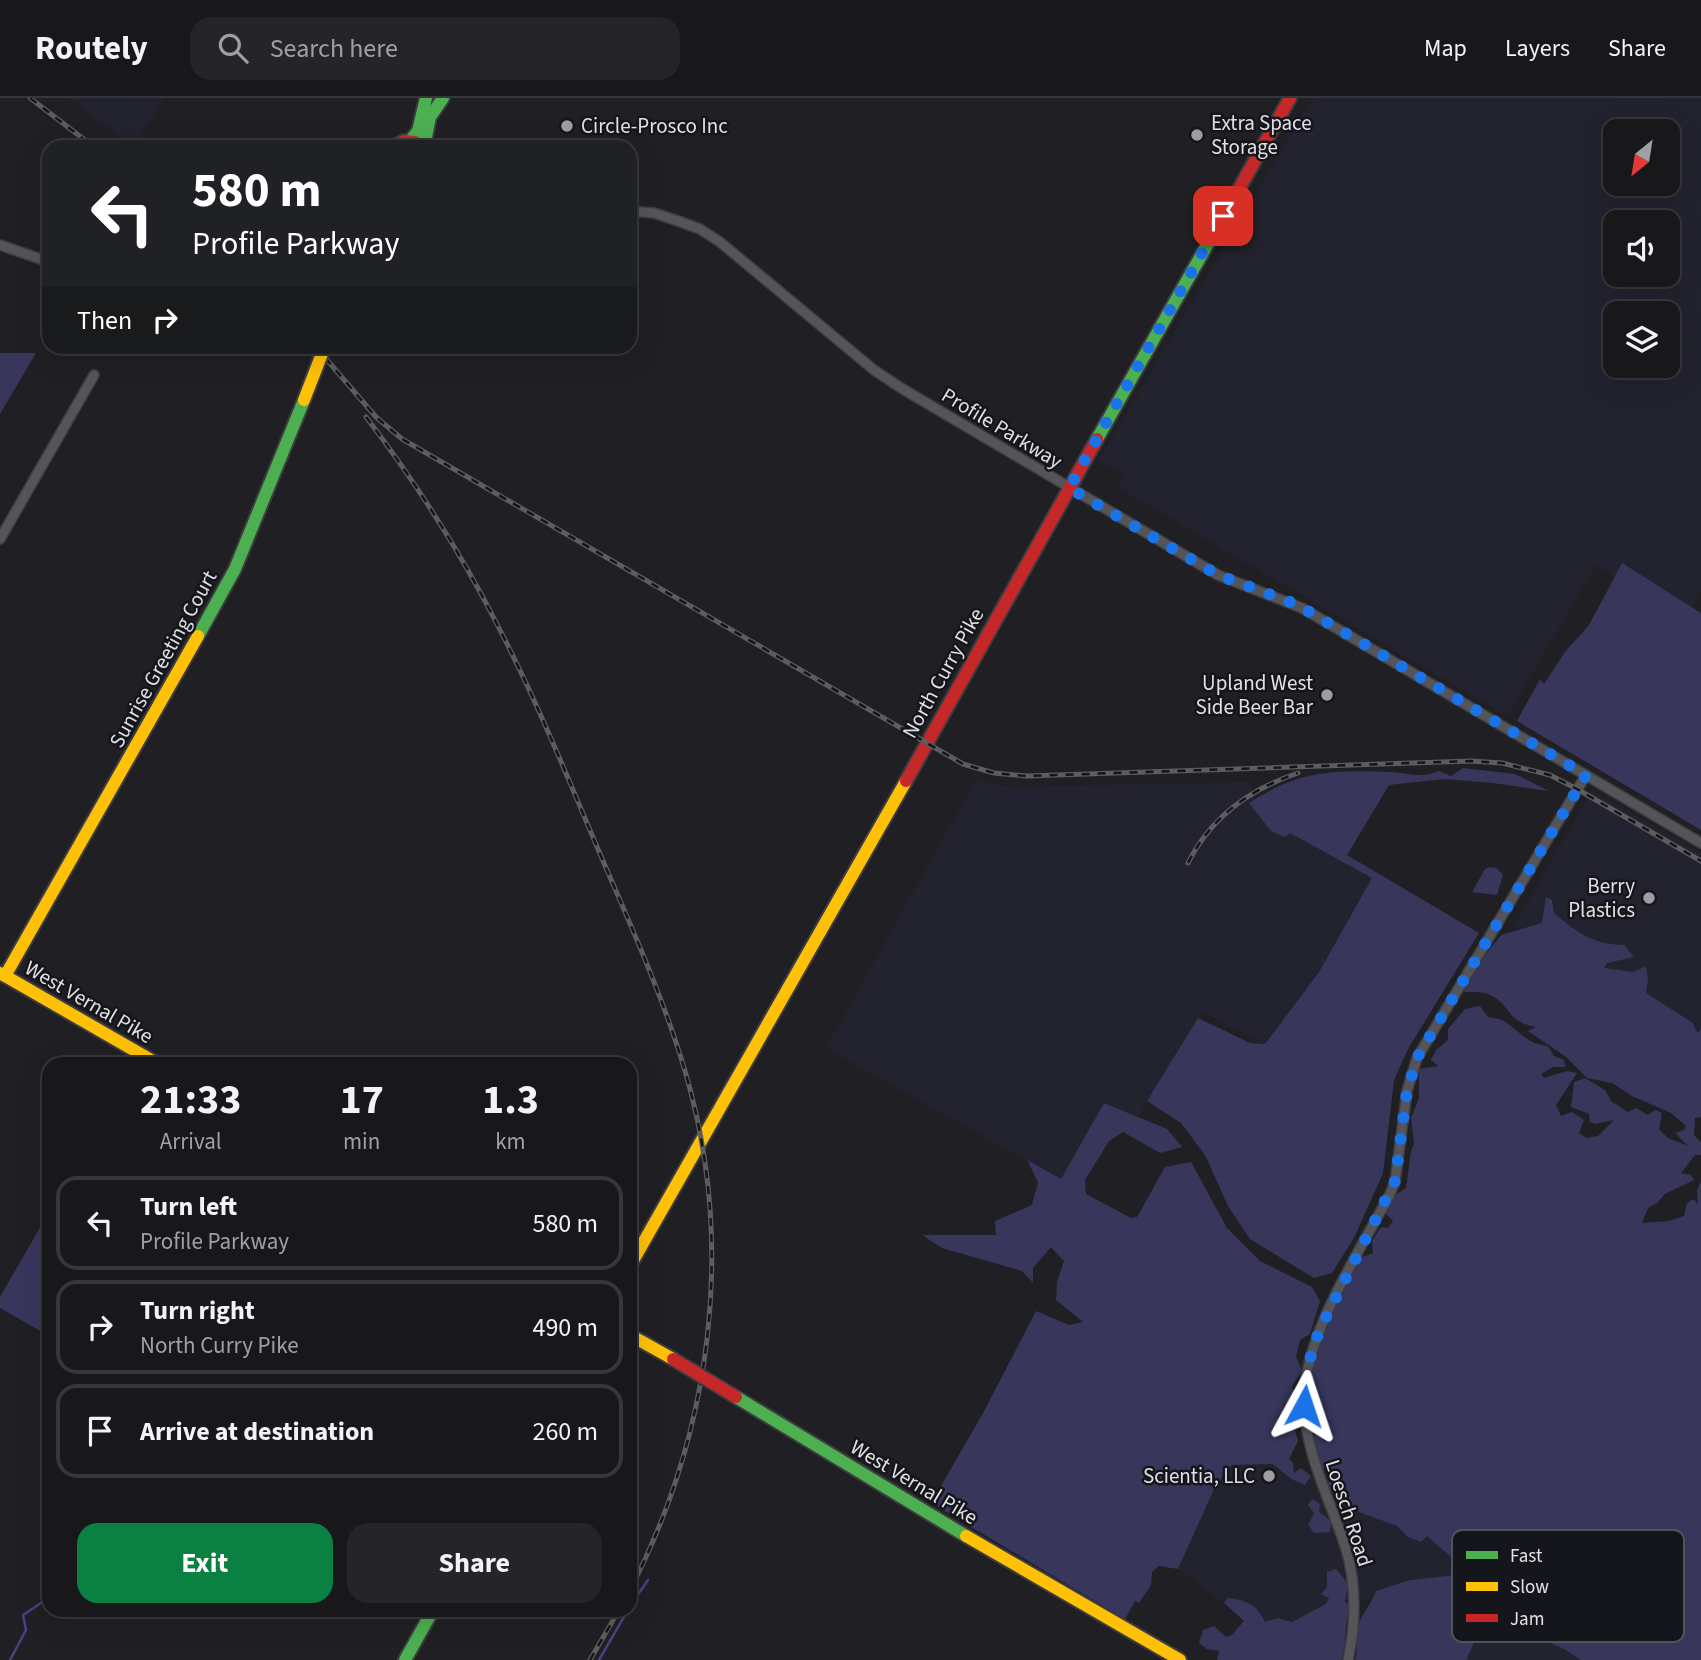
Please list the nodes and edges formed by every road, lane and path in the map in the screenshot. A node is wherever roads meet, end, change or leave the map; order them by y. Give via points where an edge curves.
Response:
1 (426, 98) edge
2 (443, 98) edge
3 (1290, 98) edge
4 (419, 140) edge
5 (421, 140) edge
6 (637, 212) edge
7 (0, 245) edge
8 (42, 260) edge
9 (322, 354) edge
10 (94, 375) dead end
11 (1069, 488) junction
12 (0, 539) edge
13 (1586, 775) junction
14 (1701, 843) edge
15 (2, 974) edge
16 (146, 1057) edge
17 (637, 1254) edge
18 (637, 1339) edge
19 (429, 1617) edge
20 (404, 1660) edge
21 (1180, 1660) edge
22 (1348, 1660) edge

1 - 4 main road
2 - 5 main road
3 - 11 main road, North Curry Pike
6 - 11 street, Profile Parkway via 700,229 874,370
7 - 8 street
9 - 15 main road, Sunrise Greeting Court, bridge via 230,579
10 - 12 street
11 - 13 street, Profile Parkway via 1218,575 1296,604
11 - 17 main road, North Curry Pike
13 - 14 street, Profile Parkway
13 - 22 street, Loesch Road via 1417,1058 1407,1091 1395,1181 1329,1310 1310,1359 1304,1406 1308,1438 1346,1549 1354,1592
15 - 16 main road, West Vernal Pike
18 - 21 main road, West Vernal Pike, bridge
19 - 20 main road

